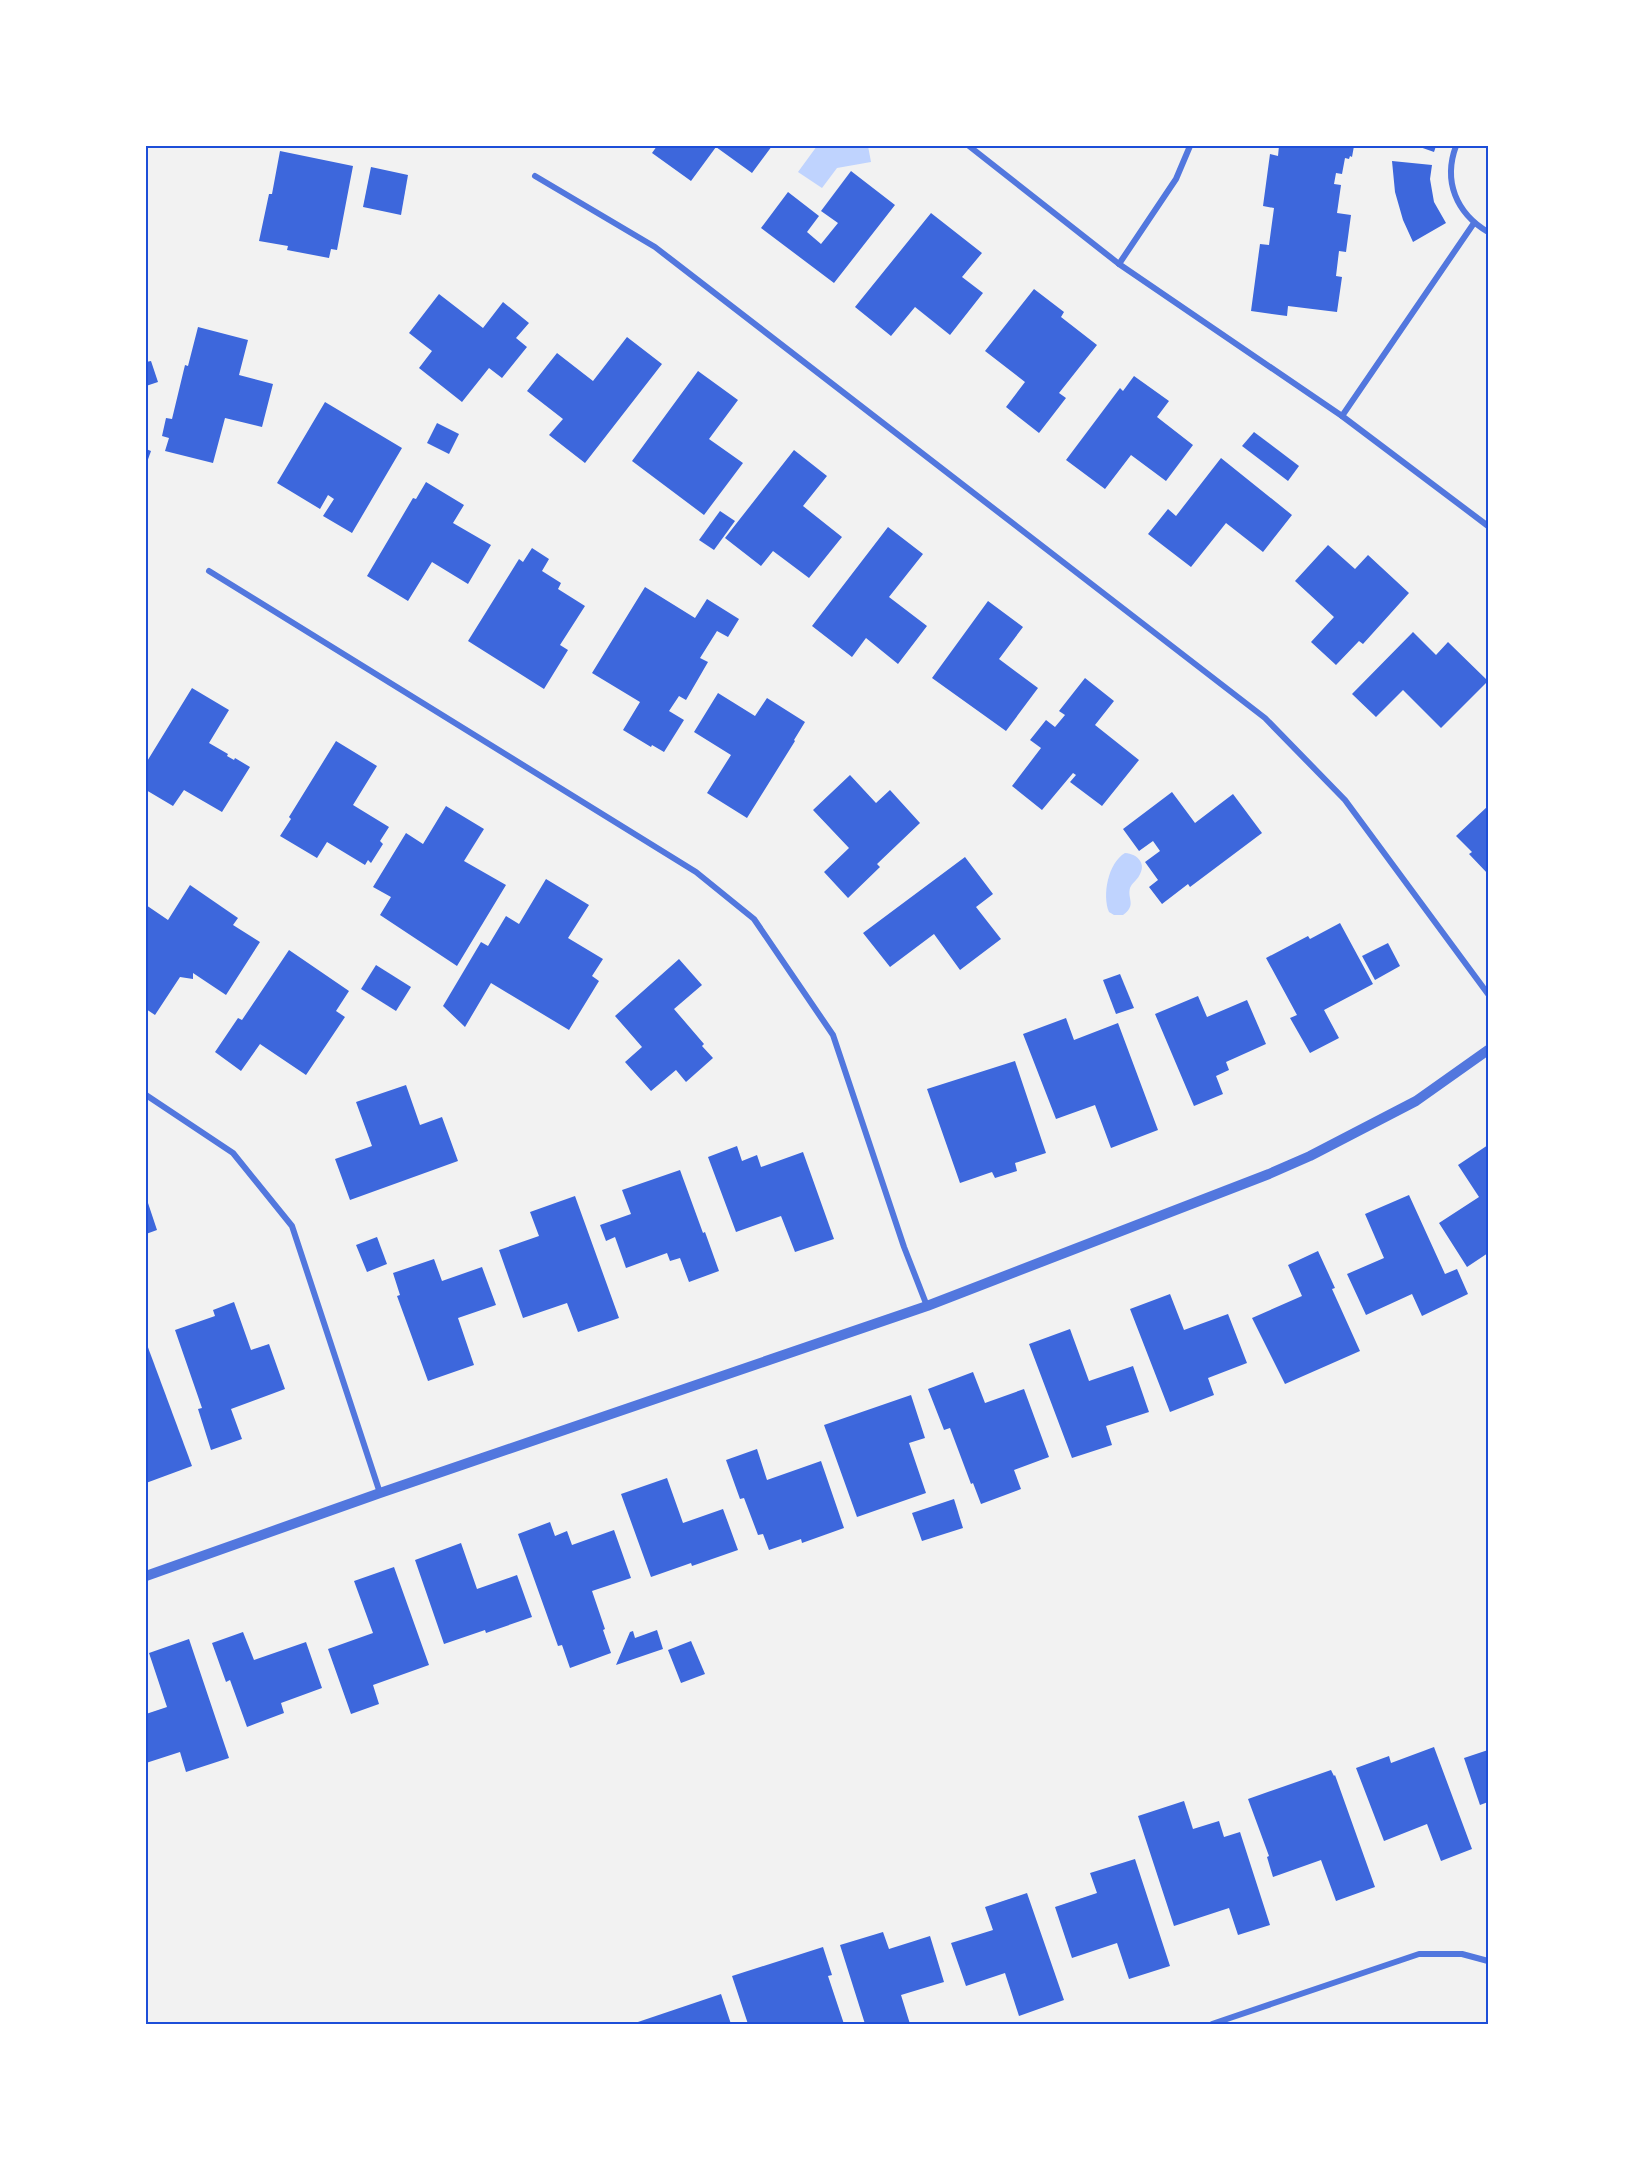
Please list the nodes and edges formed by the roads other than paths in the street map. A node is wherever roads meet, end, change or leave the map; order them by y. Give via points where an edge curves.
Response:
1 (969, 146) edge
2 (1190, 146) edge
3 (1456, 146) edge
4 (536, 176) dead end
5 (1474, 223) junction
6 (1488, 232) edge
7 (1119, 264) junction
8 (1342, 416) junction
9 (1488, 526) edge
10 (209, 571) dead end
11 (1488, 994) edge
12 (1488, 1050) edge
13 (146, 1095) edge
14 (927, 1306) junction
15 (380, 1492) junction
16 (146, 1576) edge
17 (1488, 1961) edge
18 (1212, 2025) edge

1 - 7 street
2 - 7 street via 1176,179
3 - 5 street via 1451,160 1452,183 1459,205
4 - 11 street via 655,247 1265,718 1345,800
5 - 6 street
5 - 8 street
7 - 8 street
8 - 9 street
10 - 14 street via 696,872 754,919 833,1035
12 - 14 street via 1416,1101 1310,1156
13 - 15 street via 233,1153 292,1226
14 - 15 street
15 - 16 street
17 - 18 street via 1462,1954 1419,1954

